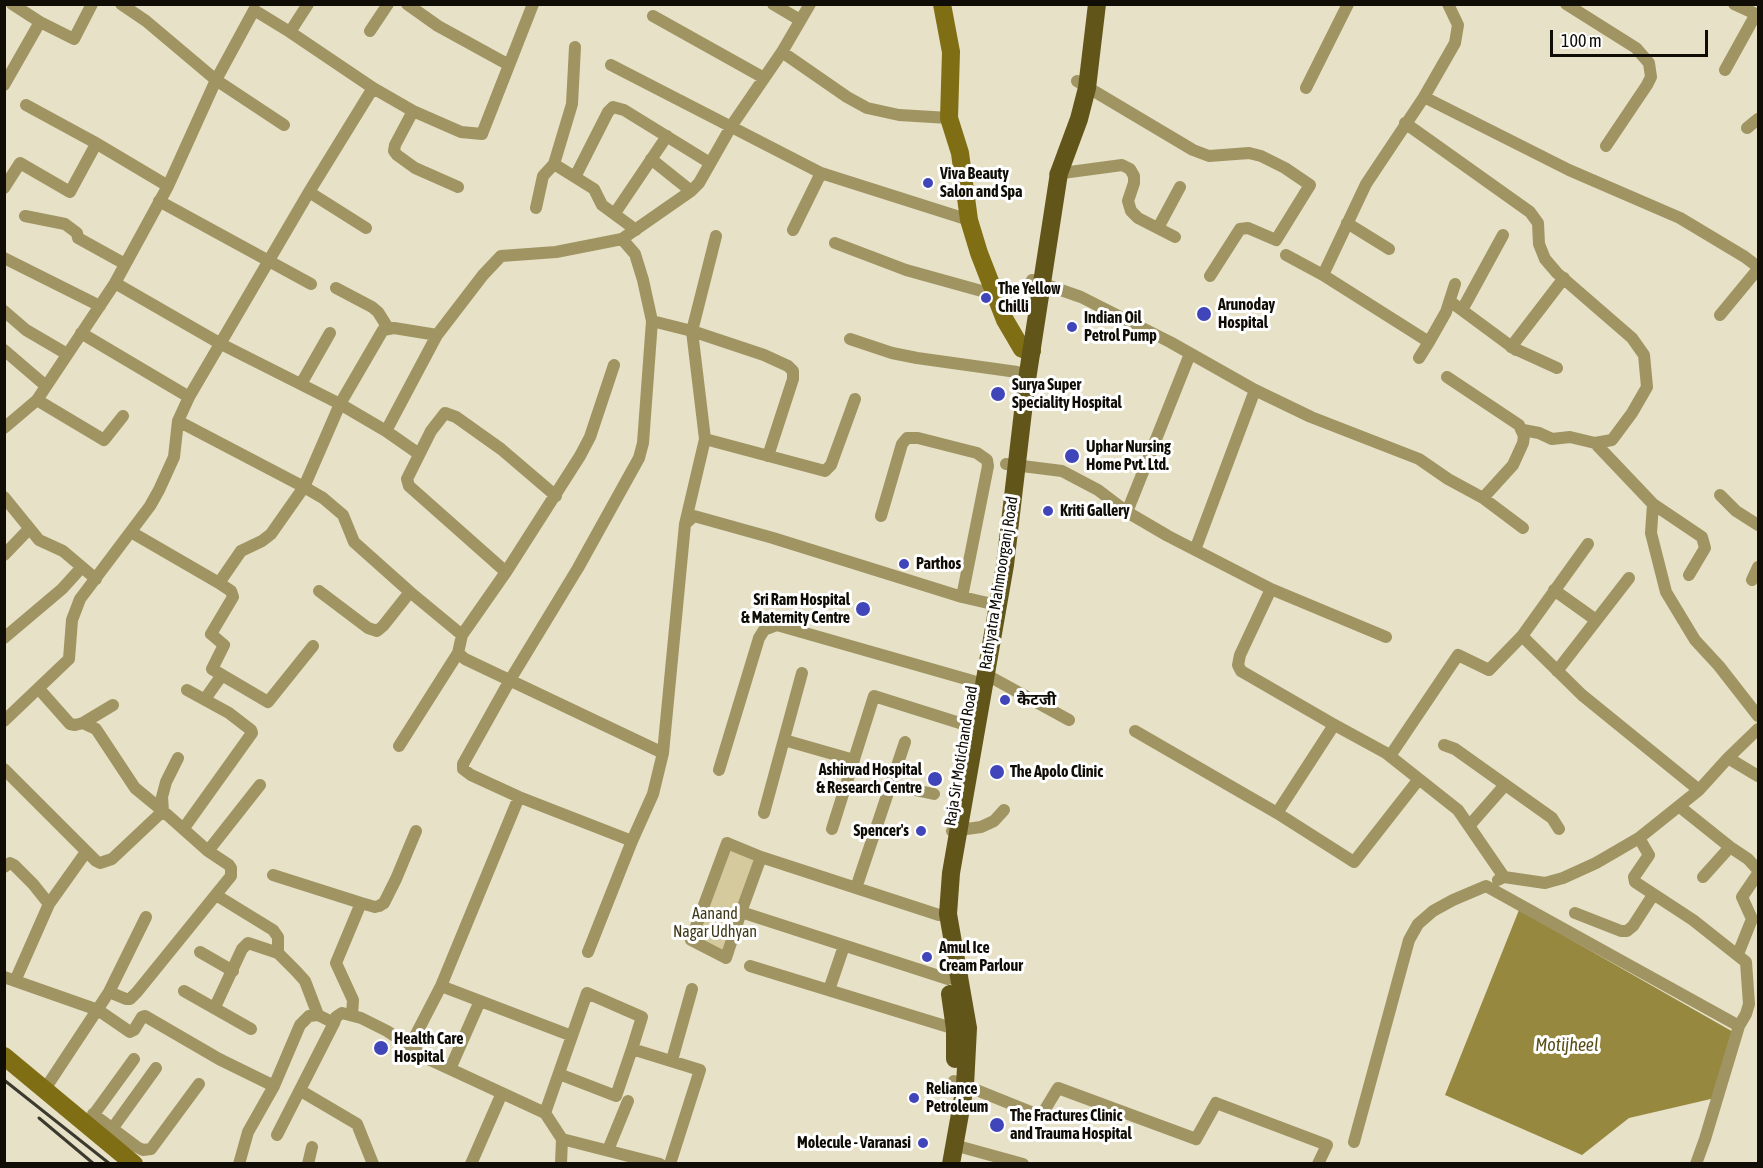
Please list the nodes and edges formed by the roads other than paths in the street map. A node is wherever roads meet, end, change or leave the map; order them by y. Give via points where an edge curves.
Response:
1 (12, 4) edge
2 (92, 4) edge
3 (121, 4) edge
4 (308, 4) edge
5 (388, 4) edge
6 (407, 4) edge
7 (533, 4) edge
8 (773, 4) edge
9 (810, 4) edge
10 (942, 4) edge
11 (1089, 4) edge
12 (1097, 4) edge
13 (1348, 4) edge
14 (1448, 4) edge
15 (1566, 4) edge
16 (1734, 4) edge
17 (255, 7) edge
18 (1757, 14) edge
19 (653, 16) dead end
20 (800, 20) junction
21 (40, 22) junction
22 (370, 31) dead end
23 (290, 32) junction
24 (575, 47) dead end
25 (782, 52) junction
26 (508, 65) junction
27 (611, 65) dead end
28 (1725, 70) dead end
29 (764, 78) junction
30 (216, 80) junction
31 (4, 85) edge
32 (1082, 85) junction
33 (373, 88) junction
34 (1306, 88) dead end
35 (1424, 97) junction
36 (26, 105) dead end
37 (413, 111) junction
38 (949, 118) junction
39 (1758, 119) edge
40 (1406, 123) junction
41 (284, 125) dead end
42 (732, 125) junction
43 (1747, 128) dead end
44 (667, 136) junction
45 (96, 144) junction
46 (1606, 146) dead end
47 (651, 159) junction
48 (711, 163) junction
49 (554, 164) junction
50 (821, 172) junction
51 (1055, 173) junction
52 (574, 177) junction
53 (168, 186) junction
54 (458, 187) dead end
55 (1180, 187) dead end
56 (4, 188) edge
57 (691, 191) junction
58 (309, 192) junction
59 (159, 201) junction
60 (536, 208) dead end
61 (615, 213) junction
62 (25, 216) dead end
63 (969, 220) junction
64 (1347, 224) junction
65 (366, 228) dead end
66 (1158, 228) junction
67 (636, 230) junction
68 (794, 230) dead end
69 (1503, 235) dead end
70 (716, 236) dead end
71 (1175, 237) dead end
72 (622, 239) junction
73 (835, 243) dead end
74 (1389, 249) dead end
75 (1286, 255) dead end
76 (4, 258) edge
77 (269, 261) junction
78 (125, 264) junction
79 (1758, 268) edge
80 (1323, 275) junction
81 (1210, 276) dead end
82 (1564, 278) junction
83 (115, 282) junction
84 (1037, 282) junction
85 (310, 284) dead end
86 (1455, 284) dead end
87 (336, 288) dead end
88 (996, 295) junction
89 (1450, 302) junction
90 (100, 306) junction
91 (1462, 310) junction
92 (4, 311) edge
93 (1720, 315) dead end
94 (652, 321) junction
95 (388, 328) junction
96 (692, 331) junction
97 (81, 333) junction
98 (330, 333) dead end
99 (437, 335) junction
100 (850, 339) dead end
101 (1429, 342) junction
102 (221, 344) junction
103 (1511, 347) junction
104 (4, 350) edge
105 (1027, 350) junction
106 (67, 354) junction
107 (1190, 354) junction
108 (1419, 358) dead end
109 (614, 365) dead end
110 (1536, 365) dead end
111 (1557, 368) dead end
112 (1017, 372) junction
113 (1447, 377) dead end
114 (301, 384) junction
115 (46, 386) junction
116 (1255, 390) junction
117 (189, 398) junction
118 (855, 399) dead end
119 (37, 400) junction
120 (340, 404) junction
121 (123, 416) dead end
122 (178, 421) junction
123 (4, 428) edge
124 (1523, 430) junction
125 (386, 431) junction
126 (705, 439) junction
127 (1595, 443) junction
128 (419, 454) junction
129 (768, 456) junction
130 (1011, 464) junction
131 (304, 488) junction
132 (1720, 495) dead end
133 (556, 496) junction
134 (1483, 498) junction
135 (5, 500) edge
136 (1653, 504) junction
137 (1127, 512) junction
138 (881, 516) dead end
139 (685, 524) junction
140 (1758, 525) edge
141 (1524, 528) dead end
142 (29, 529) junction
143 (131, 532) junction
144 (1588, 544) dead end
145 (1195, 550) junction
146 (4, 555) edge
147 (82, 567) junction
148 (1758, 567) edge
149 (506, 572) junction
150 (1689, 575) dead end
151 (1629, 578) dead end
152 (96, 579) junction
153 (1752, 580) dead end
154 (219, 583) junction
155 (62, 589) junction
156 (1271, 589) junction
157 (1554, 590) junction
158 (319, 591) dead end
159 (410, 592) junction
160 (962, 597) junction
161 (80, 599) junction
162 (988, 603) junction
163 (1596, 620) junction
164 (462, 635) junction
165 (1522, 636) junction
166 (1386, 637) dead end
167 (4, 638) edge
168 (314, 646) dead end
169 (458, 653) junction
170 (1557, 671) junction
171 (802, 673) dead end
172 (222, 675) junction
173 (979, 677) junction
174 (510, 680) junction
175 (39, 689) junction
176 (187, 690) dead end
177 (205, 699) junction
178 (113, 705) dead end
179 (1758, 716) edge
180 (1069, 720) dead end
181 (4, 721) edge
182 (83, 723) junction
183 (966, 725) junction
184 (1334, 725) junction
185 (1758, 729) edge
186 (1135, 731) dead end
187 (784, 740) junction
188 (904, 742) dead end
189 (1444, 745) dead end
190 (399, 746) dead end
191 (663, 753) junction
192 (1390, 756) junction
193 (178, 758) dead end
194 (1728, 758) junction
195 (854, 760) junction
196 (4, 769) edge
197 (719, 770) dead end
198 (1758, 776) edge
199 (1419, 779) junction
200 (260, 785) dead end
201 (891, 785) junction
202 (1505, 785) junction
203 (1699, 790) junction
204 (934, 794) dead end
205 (519, 796) junction
206 (1680, 807) junction
207 (1004, 810) dead end
208 (163, 811) junction
209 (764, 813) dead end
210 (1277, 813) junction
211 (1468, 826) junction
212 (184, 828) junction
213 (832, 829) dead end
214 (1558, 829) dead end
215 (416, 831) dead end
216 (953, 831) junction
217 (1640, 838) junction
218 (632, 841) junction
219 (1730, 847) junction
220 (208, 851) junction
221 (86, 852) junction
222 (761, 857) junction
223 (4, 867) edge
224 (273, 875) dead end
225 (1504, 877) junction
226 (1703, 877) dead end
227 (1486, 886) junction
228 (856, 888) junction
229 (216, 894) junction
230 (1653, 895) junction
231 (361, 903) junction
232 (49, 904) junction
233 (741, 912) junction
234 (1575, 913) dead end
235 (939, 915) junction
236 (146, 917) dead end
237 (1754, 931) edge
238 (844, 946) junction
239 (200, 952) dead end
240 (588, 952) dead end
241 (278, 953) junction
242 (1738, 954) junction
243 (750, 966) dead end
244 (233, 971) junction
245 (10, 979) edge
246 (948, 979) junction
247 (441, 986) junction
248 (692, 989) dead end
249 (829, 990) junction
250 (184, 991) dead end
251 (109, 992) junction
252 (480, 1001) junction
253 (215, 1007) junction
254 (98, 1010) junction
255 (318, 1015) junction
256 (352, 1015) junction
257 (334, 1023) junction
258 (1738, 1026) junction
259 (251, 1029) dead end
260 (955, 1029) junction
261 (572, 1036) junction
262 (410, 1046) junction
263 (632, 1049) junction
264 (4, 1056) edge
265 (134, 1059) dead end
266 (672, 1060) junction
267 (156, 1068) dead end
268 (450, 1069) junction
269 (559, 1074) junction
270 (959, 1083) junction
271 (199, 1084) dead end
272 (274, 1086) junction
273 (45, 1089) junction
274 (301, 1090) junction
275 (501, 1093) junction
276 (628, 1101) dead end
277 (545, 1113) junction
278 (90, 1119) junction
279 (112, 1129) junction
280 (277, 1135) dead end
281 (562, 1139) junction
282 (1354, 1142) dead end
283 (954, 1145) junction
284 (312, 1147) dead end
285 (608, 1150) junction
286 (134, 1164) edge
287 (239, 1164) edge
288 (308, 1164) edge
289 (373, 1164) edge
290 (471, 1164) edge
291 (561, 1164) edge
292 (660, 1164) edge
293 (670, 1164) edge
294 (940, 1164) edge
295 (951, 1164) edge
296 (1023, 1164) edge
297 (1318, 1164) edge
298 (1696, 1164) edge

1 - 21 street
2 - 21 street via 74,39
3 - 30 street
4 - 23 street
5 - 22 street
6 - 26 street
7 - 26 street
8 - 20 street
9 - 20 street
10 - 38 street via 951,52
11 - 32 main road, Rathyatra Mahmoorganj Road
12 - 32 main road, Rathyatra Mahmoorganj Road
13 - 34 street
14 - 35 street via 1458,34
15 - 46 street via 1636,48 1649,63 1651,77
16 - 18 street
17 - 23 street
17 - 30 street
18 - 28 street
19 - 29 street
20 - 25 street
21 - 31 street
23 - 33 street
24 - 49 street via 572,104
25 - 29 street
25 - 38 street via 867,108 899,115
26 - 37 street via 482,134 461,132
27 - 42 street
29 - 42 street
30 - 41 street
30 - 53 street
32 - 51 main road, Rathyatra Mahmoorganj Road
32 - 81 street via 1193,150 1209,156 1261,156 1310,185 1276,240 1240,228
33 - 37 street
33 - 58 street
35 - 40 street
35 - 79 street via 1569,170 1680,218 1745,256
36 - 45 street
37 - 54 street via 394,151 415,168
38 - 63 street via 960,153
39 - 43 street
40 - 64 street via 1366,184
40 - 82 street via 1530,212 1540,227 1541,252
42 - 48 street
42 - 50 street
44 - 47 street
44 - 48 street
44 - 52 street via 613,107
45 - 53 street
45 - 56 street via 70,192 20,163
47 - 57 street
47 - 61 street
48 - 57 street
49 - 52 street
49 - 60 street via 543,176
50 - 63 street
50 - 68 street
51 - 66 street via 1122,165 1130,169 1134,176 1128,201 1131,211
51 - 84 main road, Rathyatra Mahmoorganj Road via 1039,230
52 - 61 street via 594,189 602,205
53 - 59 street
55 - 66 street
57 - 67 street
58 - 65 street
58 - 77 street
59 - 77 street
59 - 78 street
61 - 67 street
62 - 78 street via 64,224 78,238
63 - 88 street
64 - 74 street
64 - 80 street
66 - 71 street
67 - 72 street
69 - 91 street
70 - 96 street
72 - 94 street via 635,254
72 - 99 street via 566,250 501,256
73 - 88 street via 906,270
75 - 80 street
76 - 90 street
77 - 85 street
77 - 102 street
78 - 83 street
79 - 93 street
80 - 101 street
82 - 103 street
82 - 127 street via 1632,338 1644,354 1647,387 1612,440
83 - 90 street
83 - 102 street
84 - 105 main road, Rathyatra Mahmoorganj Road
84 - 107 street via 1081,297
86 - 89 street
87 - 95 street via 372,307
88 - 105 street via 1005,320
89 - 91 street
89 - 101 street
90 - 97 street
91 - 103 street
92 - 106 street via 26,330
94 - 96 street
94 - 174 street via 639,458 579,568
95 - 99 street
95 - 120 street via 383,330
96 - 126 street
96 - 129 street via 764,355 793,371
97 - 106 street
97 - 117 street
98 - 114 street
99 - 125 street
100 - 112 street via 917,358
101 - 108 street
102 - 114 street
102 - 117 street
103 - 110 street
103 - 111 street
104 - 115 street
105 - 112 main road, Raja Sir Motichand Road
105 - 130 main road, Rathyatra Mahmoorganj Road
106 - 115 street
107 - 116 street
107 - 137 street
109 - 133 street via 590,437
112 - 130 main road, Raja Sir Motichand Road
113 - 124 street
114 - 120 street
115 - 119 street
116 - 134 street via 1311,417 1419,459
116 - 145 street
117 - 122 street
118 - 129 street via 831,465 825,471
119 - 121 street via 104,440
119 - 123 street
120 - 125 street
120 - 131 street
122 - 131 street
122 - 143 street via 172,463 150,506
124 - 127 street via 1552,439 1570,437
124 - 134 street via 1523,443 1513,465
125 - 128 street
126 - 129 street
126 - 139 street
127 - 136 street
128 - 133 street via 442,416 450,414 501,449
128 - 149 street via 407,479 409,486
130 - 137 street via 1062,471 1098,490
130 - 162 main road, Raja Sir Motichand Road
130 - 173 main road, Rathyatra Mahmoorganj Road via 1005,565
131 - 154 street via 271,534 241,551
131 - 159 street via 343,515 354,542
132 - 140 street
133 - 149 street
134 - 141 street
135 - 142 street
136 - 150 street via 1702,537 1705,548
136 - 179 street via 1651,533 1666,592 1695,640
137 - 145 street
138 - 160 street via 907,438 977,453 987,460
139 - 160 street via 694,516
139 - 191 street
142 - 146 street
142 - 147 street via 39,540 63,551
143 - 152 street
143 - 154 street
144 - 157 street
145 - 156 street
147 - 152 street
147 - 155 street
148 - 153 street
149 - 164 street
151 - 163 street
152 - 161 street
154 - 172 street via 233,597 211,634 224,645 212,666
155 - 161 street
155 - 167 street
156 - 166 street
156 - 184 street via 1238,665 1241,671
157 - 163 street
157 - 165 street
158 - 159 street via 377,631
159 - 164 street
160 - 162 street
161 - 175 street via 72,620 69,659
162 - 173 main road, Raja Sir Motichand Road
163 - 170 street
164 - 169 street
165 - 170 street
165 - 192 street via 1489,670 1458,655
168 - 172 street via 268,702
169 - 174 street
169 - 190 street
170 - 203 street
171 - 187 street
172 - 177 street
173 - 180 street
173 - 183 main road, Raja Sir Motichand Road
173 - 197 street via 777,625 764,630 759,638
173 - 216 main road, Rathyatra Mahmoorganj Road via 975,743
174 - 191 street
174 - 205 street via 463,769
175 - 181 street
175 - 182 street via 70,723
176 - 177 street
177 - 212 street via 252,733
178 - 182 street
182 - 208 street via 96,729 135,788
183 - 195 street via 874,696
183 - 216 main road, Raja Sir Motichand Road
184 - 192 street
184 - 210 street
185 - 194 street
186 - 210 street
187 - 195 street
187 - 209 street
188 - 201 street
189 - 202 street
191 - 218 street via 653,794
192 - 199 street
193 - 208 street via 166,782
194 - 198 street
194 - 203 street
195 - 213 street
196 - 221 street
199 - 210 street via 1354,862
199 - 211 street via 1458,810
200 - 220 street
201 - 204 street
201 - 228 street
202 - 211 street
202 - 214 street via 1552,818
203 - 206 street
205 - 218 street
205 - 247 street
206 - 217 street
206 - 219 street
207 - 216 street via 981,827
208 - 212 street
208 - 221 street via 112,859 100,863
211 - 225 street
212 - 220 street
215 - 231 street via 384,903 375,907
216 - 235 main road, Raja Sir Motichand Road via 941,884
216 - 270 main road, Rathyatra Mahmoorganj Road via 948,914 968,1028
217 - 225 street via 1563,878 1545,883
217 - 230 street via 1648,855 1634,880
218 - 240 street
219 - 226 street
219 - 237 street via 1758,870 1742,897
220 - 229 street via 232,871
221 - 232 street
222 - 228 street
222 - 233 street
222 - 233 street via 727,843 691,940 726,958
223 - 232 street via 14,865
224 - 231 street
225 - 227 street
227 - 258 street
227 - 282 street via 1433,911 1418,924 1409,940
228 - 235 street
229 - 241 street via 273,930 278,937
229 - 251 street via 130,999
230 - 234 street via 1626,931
230 - 242 street
231 - 256 street via 336,963 353,1000
232 - 245 street
233 - 238 street
235 - 246 main road, Raja Sir Motichand Road
236 - 251 street
237 - 242 street
238 - 246 street
238 - 249 street
239 - 244 street
241 - 244 street via 248,944
241 - 255 street via 304,981
242 - 258 street via 1747,966 1749,1004
243 - 249 street
244 - 253 street
245 - 254 street
246 - 260 main road, Raja Sir Motichand Road
247 - 252 street
247 - 262 street
248 - 266 street
249 - 260 street
250 - 253 street
251 - 254 street
252 - 261 street
252 - 268 street
253 - 259 street
254 - 272 street via 130,1032 143,1016 148,1017
254 - 273 street
255 - 257 street
255 - 272 street via 309,1016 300,1025
256 - 257 street via 338,1015
256 - 262 street
257 - 274 street
258 - 298 street
260 - 270 main road, Raja Sir Motichand Road
261 - 263 street via 587,993 642,1017
261 - 269 street
262 - 268 street
263 - 266 street
263 - 269 street via 616,1096
264 - 273 street
265 - 278 street
266 - 293 street via 700,1070
267 - 279 street
268 - 275 street
269 - 277 street
270 - 283 main road, Rathyatra Mahmoorganj Road
270 - 294 main road, Raja Sir Motichand Road
270 - 297 street via 1041,1116 1058,1088 1196,1139 1216,1103 1327,1145
271 - 279 street via 151,1149 137,1147
272 - 287 street via 248,1132
273 - 278 street
274 - 280 street
274 - 289 street via 357,1124
275 - 277 street
275 - 290 street
276 - 285 street
277 - 281 street
278 - 279 street
278 - 286 street
281 - 285 street
281 - 291 street
283 - 295 main road, Rathyatra Mahmoorganj Road
283 - 296 street
284 - 288 street
285 - 292 street

